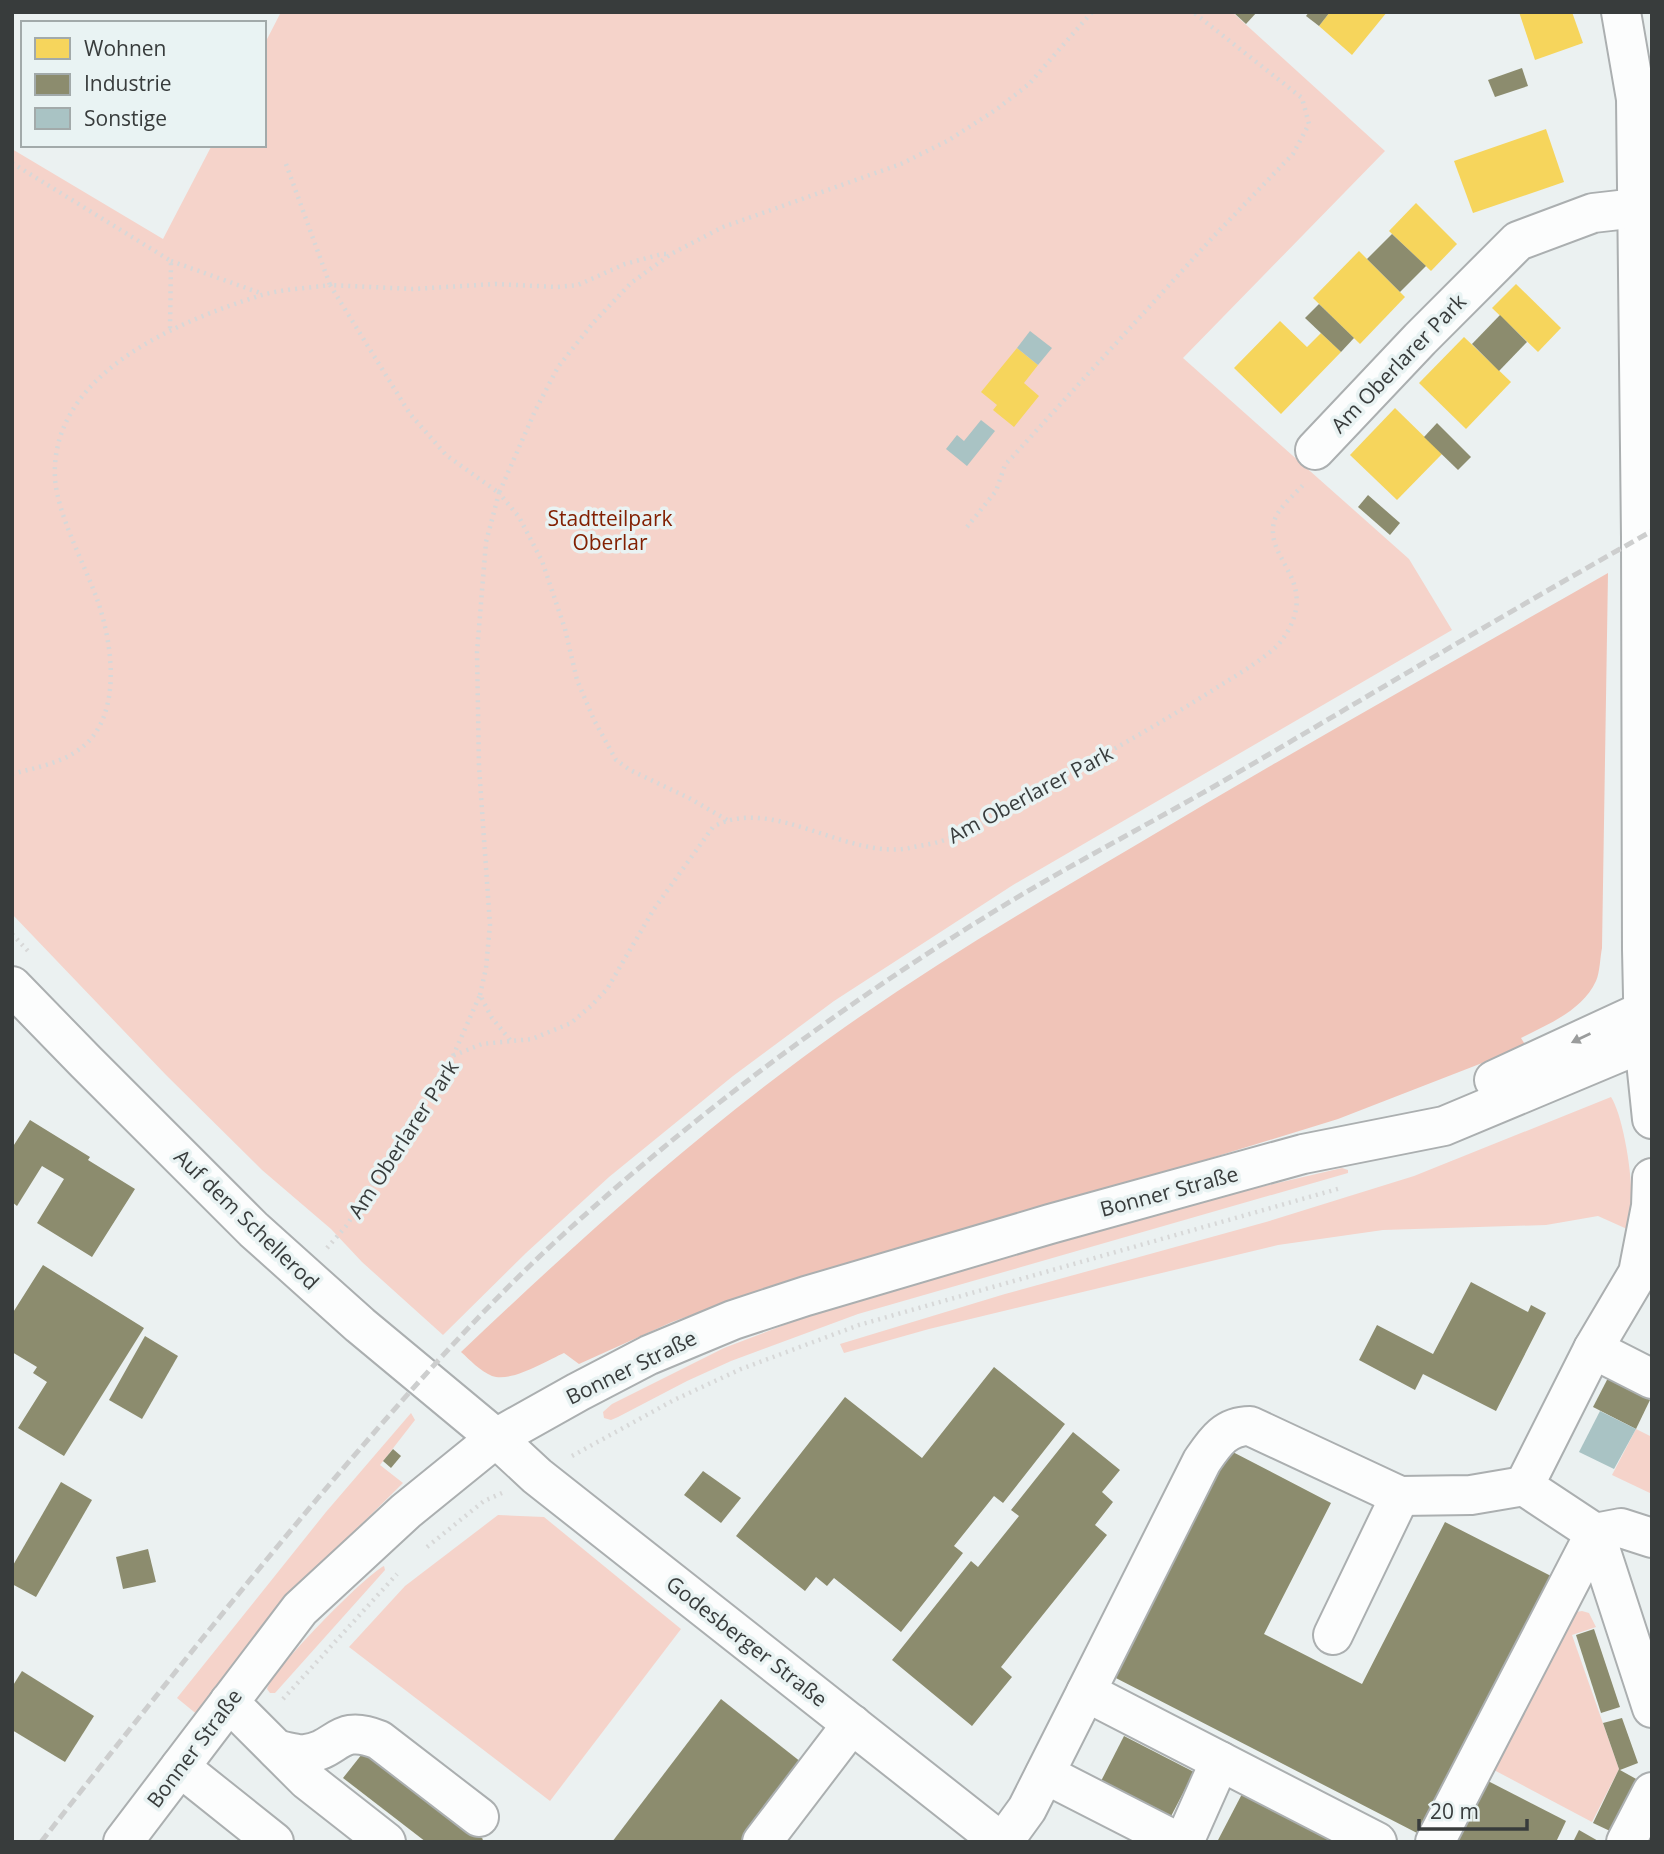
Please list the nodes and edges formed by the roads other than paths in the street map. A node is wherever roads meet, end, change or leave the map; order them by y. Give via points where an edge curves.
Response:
1 (1633, 20) edge
2 (1637, 208) junction
3 (1315, 450) road end
4 (22, 970) edge
5 (1648, 1025) edge
6 (1652, 1119) edge
7 (1652, 1178) edge
8 (1593, 1349) junction
9 (1652, 1379) edge
10 (496, 1438) junction
11 (1524, 1486) junction
12 (1400, 1496) junction
13 (1595, 1532) junction
14 (1652, 1538) edge
15 (1333, 1635) dead end
16 (1086, 1692) junction
17 (1652, 1708) edge
18 (852, 1724) junction
19 (254, 1726) junction
20 (1220, 1761) junction
21 (180, 1766) junction
22 (1045, 1773) junction
23 (1652, 1792) edge
24 (479, 1817) dead end
25 (123, 1842) edge
26 (274, 1842) edge
27 (386, 1842) edge
28 (762, 1842) edge
29 (1002, 1842) edge
30 (1178, 1842) edge
31 (1184, 1842) edge
32 (1377, 1842) edge
33 (1435, 1842) edge
34 (1626, 1842) edge

1 - 2 street
2 - 3 street, Am Oberlarer Park via 1593,213 1518,241
2 - 5 street
4 - 10 street, Auf dem Schellerod via 86,1062 254,1230
5 - 6 street
5 - 10 street, Bonner Straße via 1593,1032 1471,1091 1303,1154 733,1320 649,1355
7 - 8 street via 1638,1273
8 - 9 street
8 - 11 street
10 - 18 street, Godesberger Straße via 537,1476
10 - 19 street, Bonner Straße via 406,1511 300,1608
11 - 12 street via 1471,1495
11 - 13 street
12 - 15 street
12 - 16 street via 1250,1426 1237,1426 1220,1436 1202,1461
13 - 14 street via 1621,1528
13 - 17 street
13 - 33 street
16 - 20 street
16 - 22 street
18 - 28 street
18 - 29 street, Godesberger Straße
19 - 21 street, Bonner Straße
19 - 24 street via 305,1754 352,1733 367,1735
19 - 27 street via 307,1780
20 - 31 street
20 - 32 street
21 - 25 street, Bonner Straße
21 - 26 street
22 - 29 street via 1027,1809
22 - 30 street
23 - 34 street

